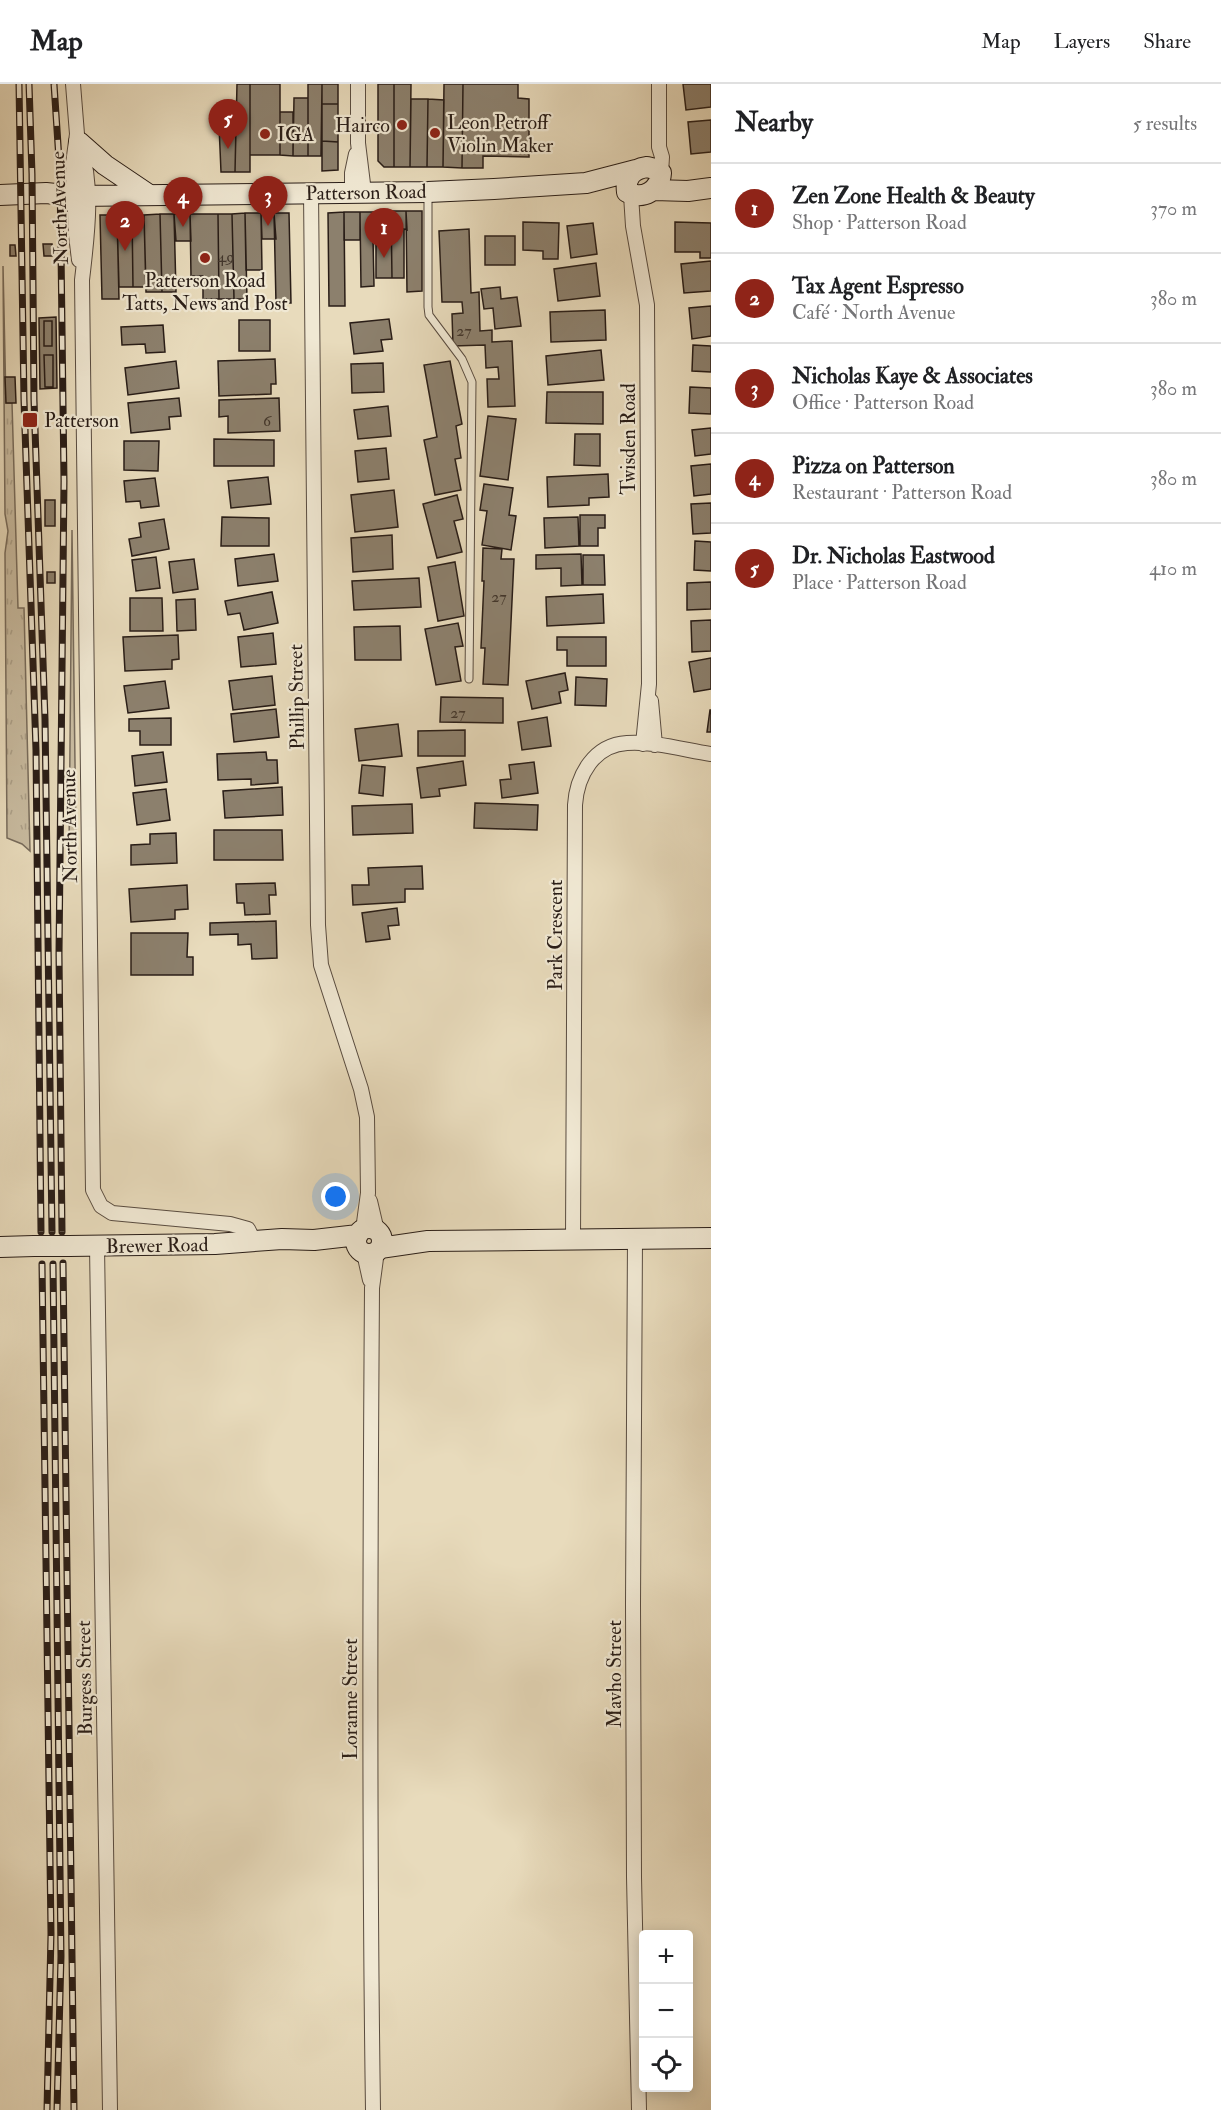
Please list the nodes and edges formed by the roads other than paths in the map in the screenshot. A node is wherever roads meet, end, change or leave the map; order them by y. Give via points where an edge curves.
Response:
1 (73, 84) edge
2 (358, 84) edge
3 (659, 84) edge
4 (78, 138) junction
5 (652, 175) junction
6 (585, 183) junction
7 (711, 187) edge
8 (311, 192) junction
9 (358, 192) junction
10 (428, 192) junction
11 (629, 194) junction
12 (0, 195) edge
13 (148, 195) junction
14 (81, 196) junction
15 (0, 201) edge
16 (469, 679) dead end
17 (649, 745) junction
18 (711, 754) edge
19 (635, 1238) junction
20 (711, 1238) edge
21 (573, 1239) junction
22 (254, 1241) junction
23 (370, 1241) junction
24 (97, 1246) junction
25 (0, 1247) edge
26 (110, 2110) edge
27 (373, 2110) edge
28 (639, 2110) edge

1 - 4 street, North Avenue
2 - 9 street
3 - 5 street via 659,147
4 - 13 street via 105,165
4 - 14 street, North Avenue via 86,163
5 - 6 street, Patterson Road
5 - 7 street, Patterson Road
5 - 11 street via 639,195
5 - 11 street via 631,173 627,181
6 - 10 street, Patterson Road
6 - 11 street, Patterson Road
8 - 9 street, Patterson Road
8 - 13 street, Patterson Road
8 - 23 street, Phillip Street via 319,943 321,965 367,1117
9 - 10 street, Patterson Road
10 - 16 lane via 429,315 462,359 472,382
11 - 17 street, Twisden Road via 647,305
12 - 14 street, Patterson Road
13 - 14 street, Patterson Road
14 - 15 street, Patterson Road via 40,204
14 - 22 street, North Avenue via 87,235 82,280 93,1190 101,1206 112,1213 230,1224 248,1229
17 - 18 street, Park Crescent
17 - 21 street, Park Crescent via 625,743 604,751 585,768 575,795
19 - 20 street, Brewer Road
19 - 21 street, Brewer Road
19 - 28 street, Mavho Street via 634,1830
21 - 23 street, Brewer Road
22 - 23 street, Brewer Road
22 - 24 street, Brewer Road
23 - 27 street, Loranne Street
24 - 25 street, Brewer Road, bridge
24 - 26 street, Burgess Street

